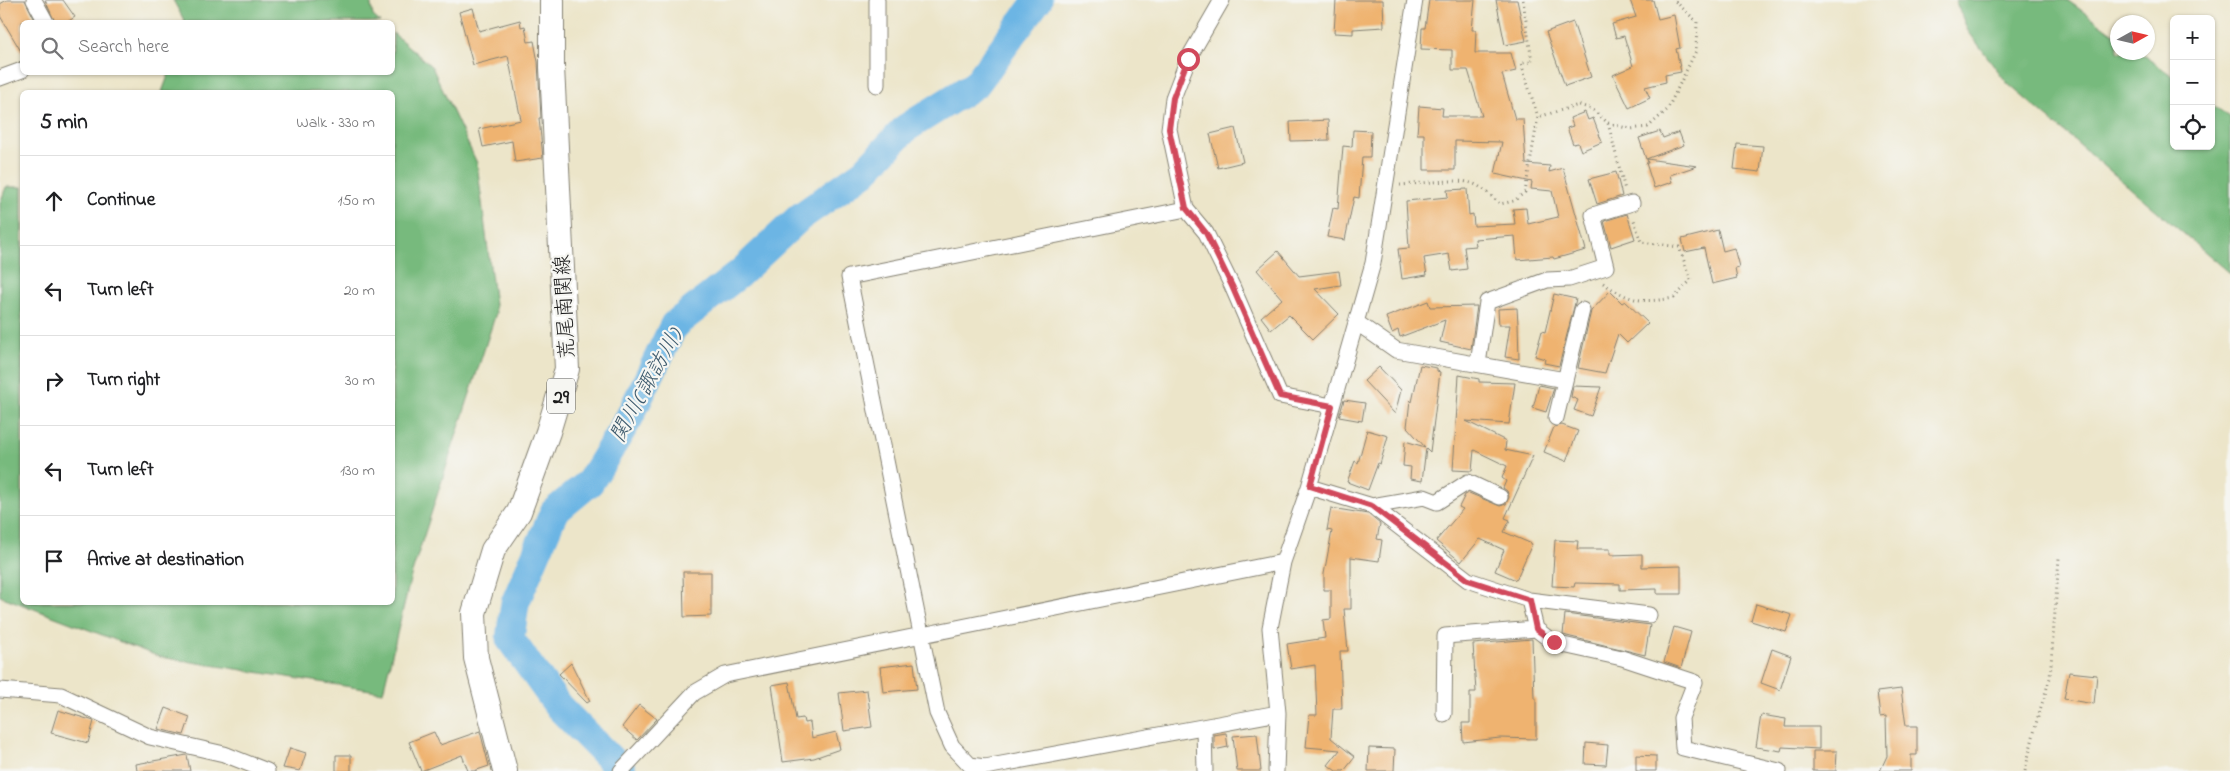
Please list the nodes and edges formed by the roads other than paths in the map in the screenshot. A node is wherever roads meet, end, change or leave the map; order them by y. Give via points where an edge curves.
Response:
1 (34, 0) edge
2 (552, 0) edge
3 (877, 0) edge
4 (1222, 0) edge
5 (1415, 0) edge
6 (45, 20) edge
7 (20, 71) edge
8 (0, 78) edge
9 (877, 85) dead end
10 (1630, 204) road end
11 (1186, 208) junction
12 (1582, 310) dead end
13 (1356, 322) junction
14 (1478, 364) junction
15 (1565, 380) junction
16 (1332, 406) junction
17 (1556, 418) dead end
18 (1310, 486) junction
19 (1500, 497) dead end
20 (1372, 506) junction
21 (1283, 562) junction
22 (1530, 600) junction
23 (1649, 614) dead end
24 (1536, 629) junction
25 (921, 635) junction
26 (0, 690) edge
27 (1278, 713) junction
28 (1444, 714) dead end
29 (1204, 728) junction
30 (984, 769) edge
31 (267, 771) edge
32 (505, 771) edge
33 (621, 771) edge
34 (1205, 771) edge
35 (1276, 771) edge
36 (1778, 771) edge

1 - 6 street
2 - 32 main road, 荒尾南関線 / 29 via 567,369 559,402 519,512 494,550 474,613 476,658
3 - 9 street
4 - 11 street via 1188,59 1173,98 1169,129
5 - 13 street via 1373,263
7 - 8 street
10 - 14 street via 1594,215 1606,266 1569,279 1547,280 1487,302
11 - 16 street via 1206,233 1280,396
11 - 25 street via 850,276
12 - 15 street
13 - 14 street via 1396,350
13 - 16 street
14 - 15 street
15 - 17 street
16 - 18 street
18 - 20 street
18 - 21 street
19 - 20 street via 1468,482 1437,502 1424,497
20 - 22 street via 1468,580
21 - 25 street
21 - 27 street via 1270,628
22 - 23 street
22 - 24 street
24 - 28 street via 1445,636
24 - 36 street via 1554,642 1622,658 1695,682 1681,718 1683,748
25 - 30 street via 937,713 944,730 952,746 970,765
25 - 33 street via 725,675 694,693
26 - 31 street via 61,695 150,737 224,754
27 - 29 street
27 - 35 street
29 - 30 street
29 - 34 street

